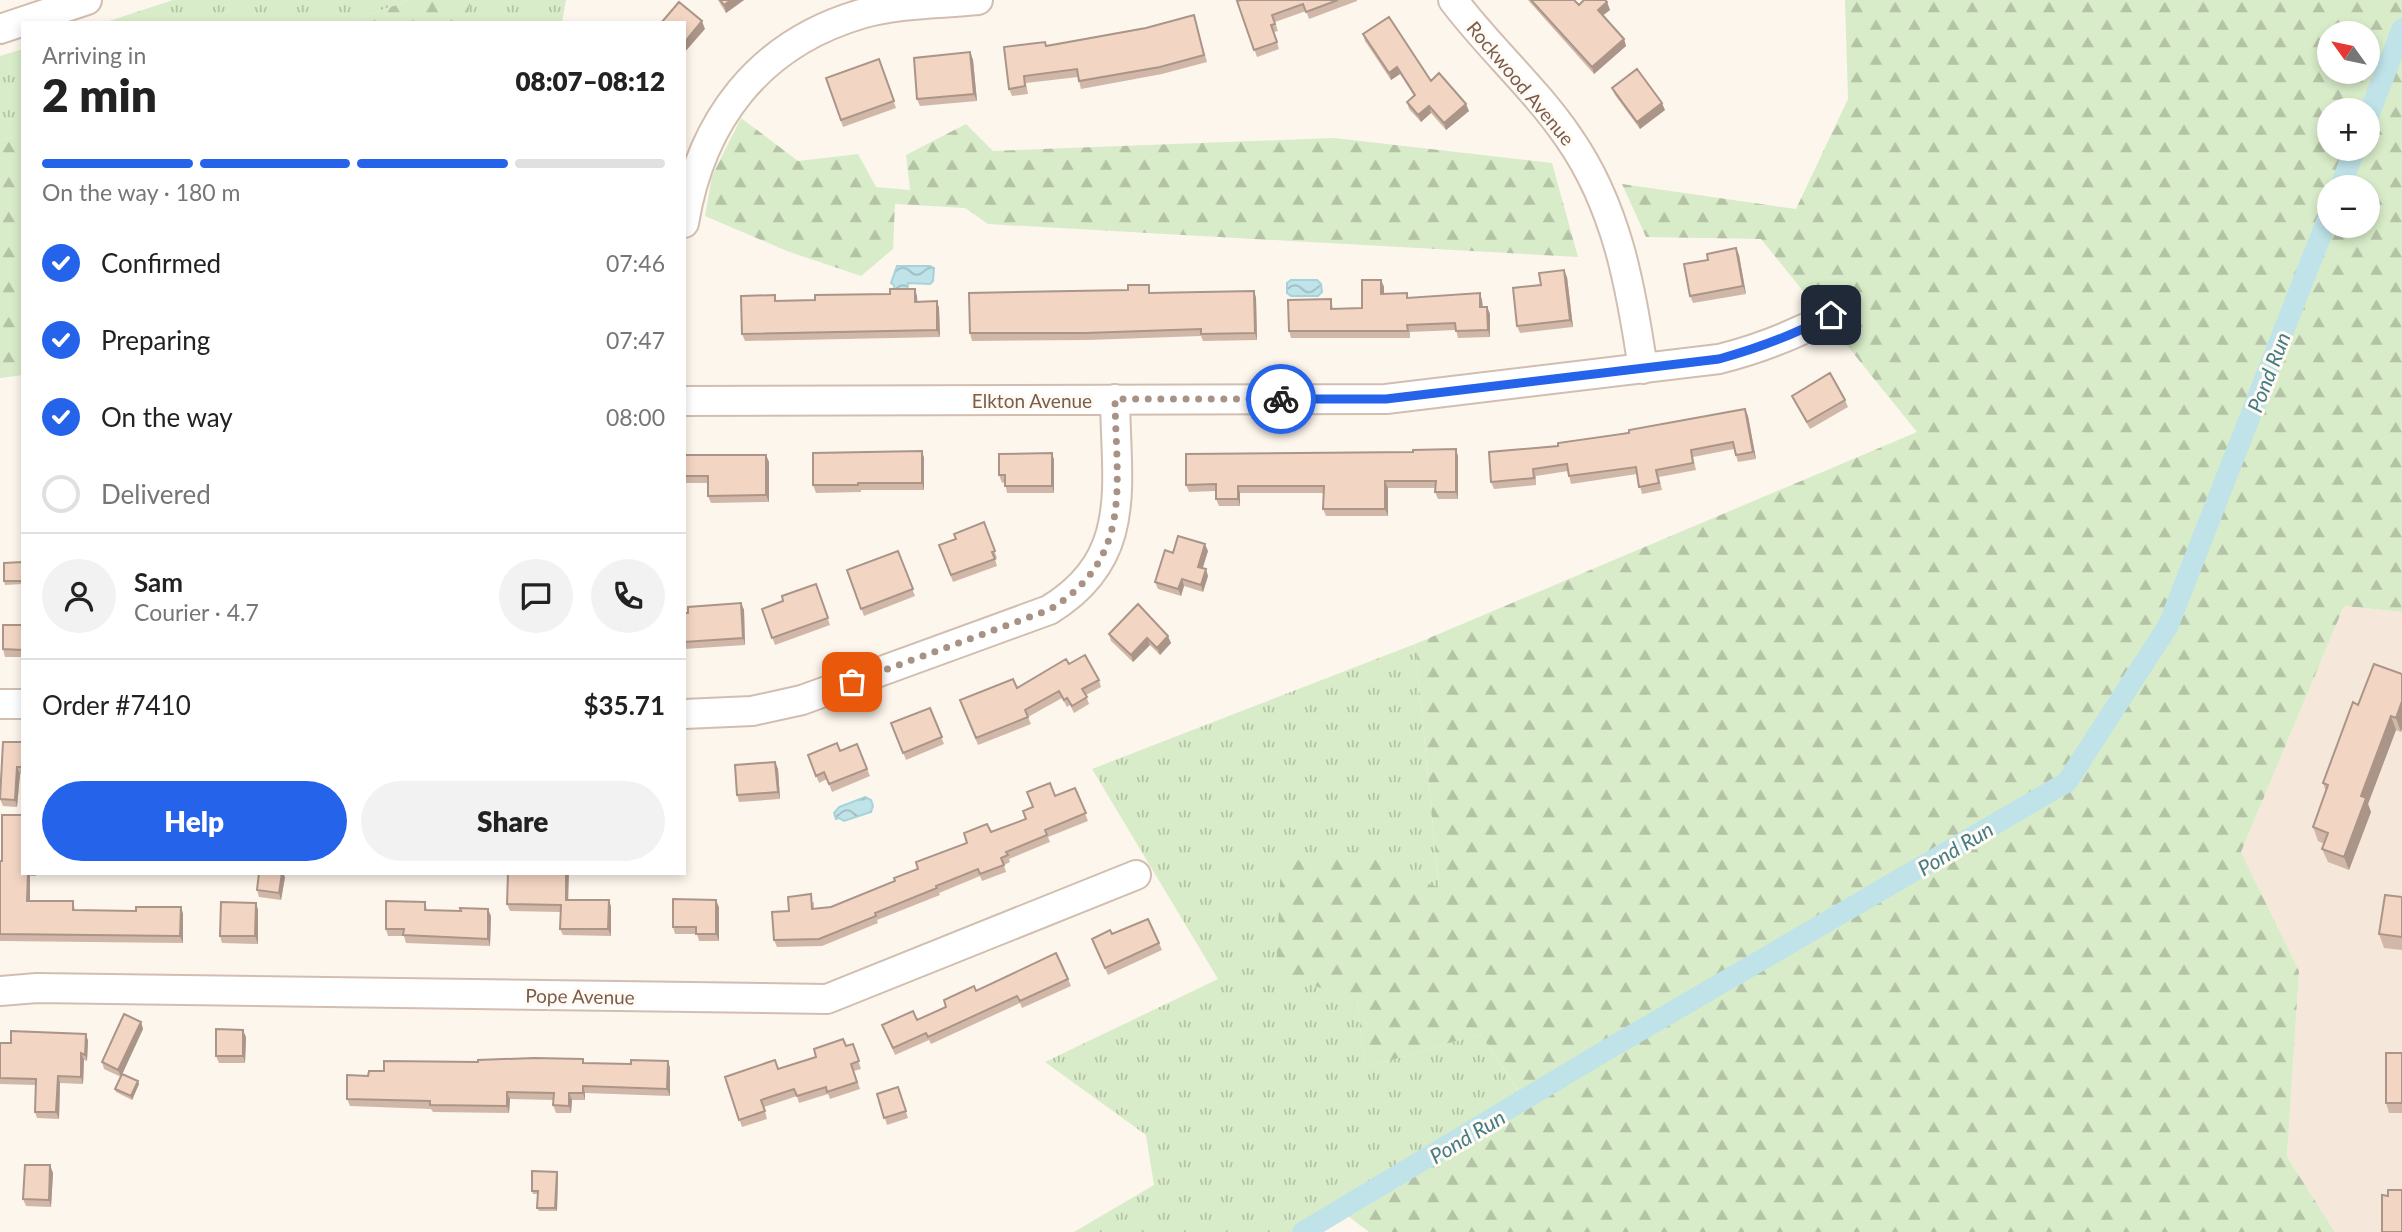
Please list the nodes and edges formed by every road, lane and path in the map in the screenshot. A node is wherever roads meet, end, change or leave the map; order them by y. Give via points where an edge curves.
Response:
1 (87, 0) edge
2 (978, 0) edge
3 (1453, 0) edge
4 (48, 6) edge
5 (0, 29) edge
6 (686, 212) edge
7 (1831, 315) dead end
8 (1643, 369) junction
9 (1115, 399) junction
10 (686, 401) edge
11 (0, 704) edge
12 (21, 704) edge
13 (686, 714) edge
14 (1136, 875) dead end
15 (0, 991) edge

1 - 4 street
2 - 6 street via 862,14 796,43 766,65 721,116 703,150
3 - 8 street, Rockwood Avenue via 1547,109 1592,176 1623,255
4 - 5 street
7 - 8 street, Elkton Avenue via 1757,349
8 - 9 street, Elkton Avenue via 1386,399
9 - 10 street, Elkton Avenue
9 - 13 street via 1116,506 1110,542 1099,565 1068,598 1049,610 803,701 752,711
11 - 12 street
14 - 15 street, Pope Avenue via 827,999

